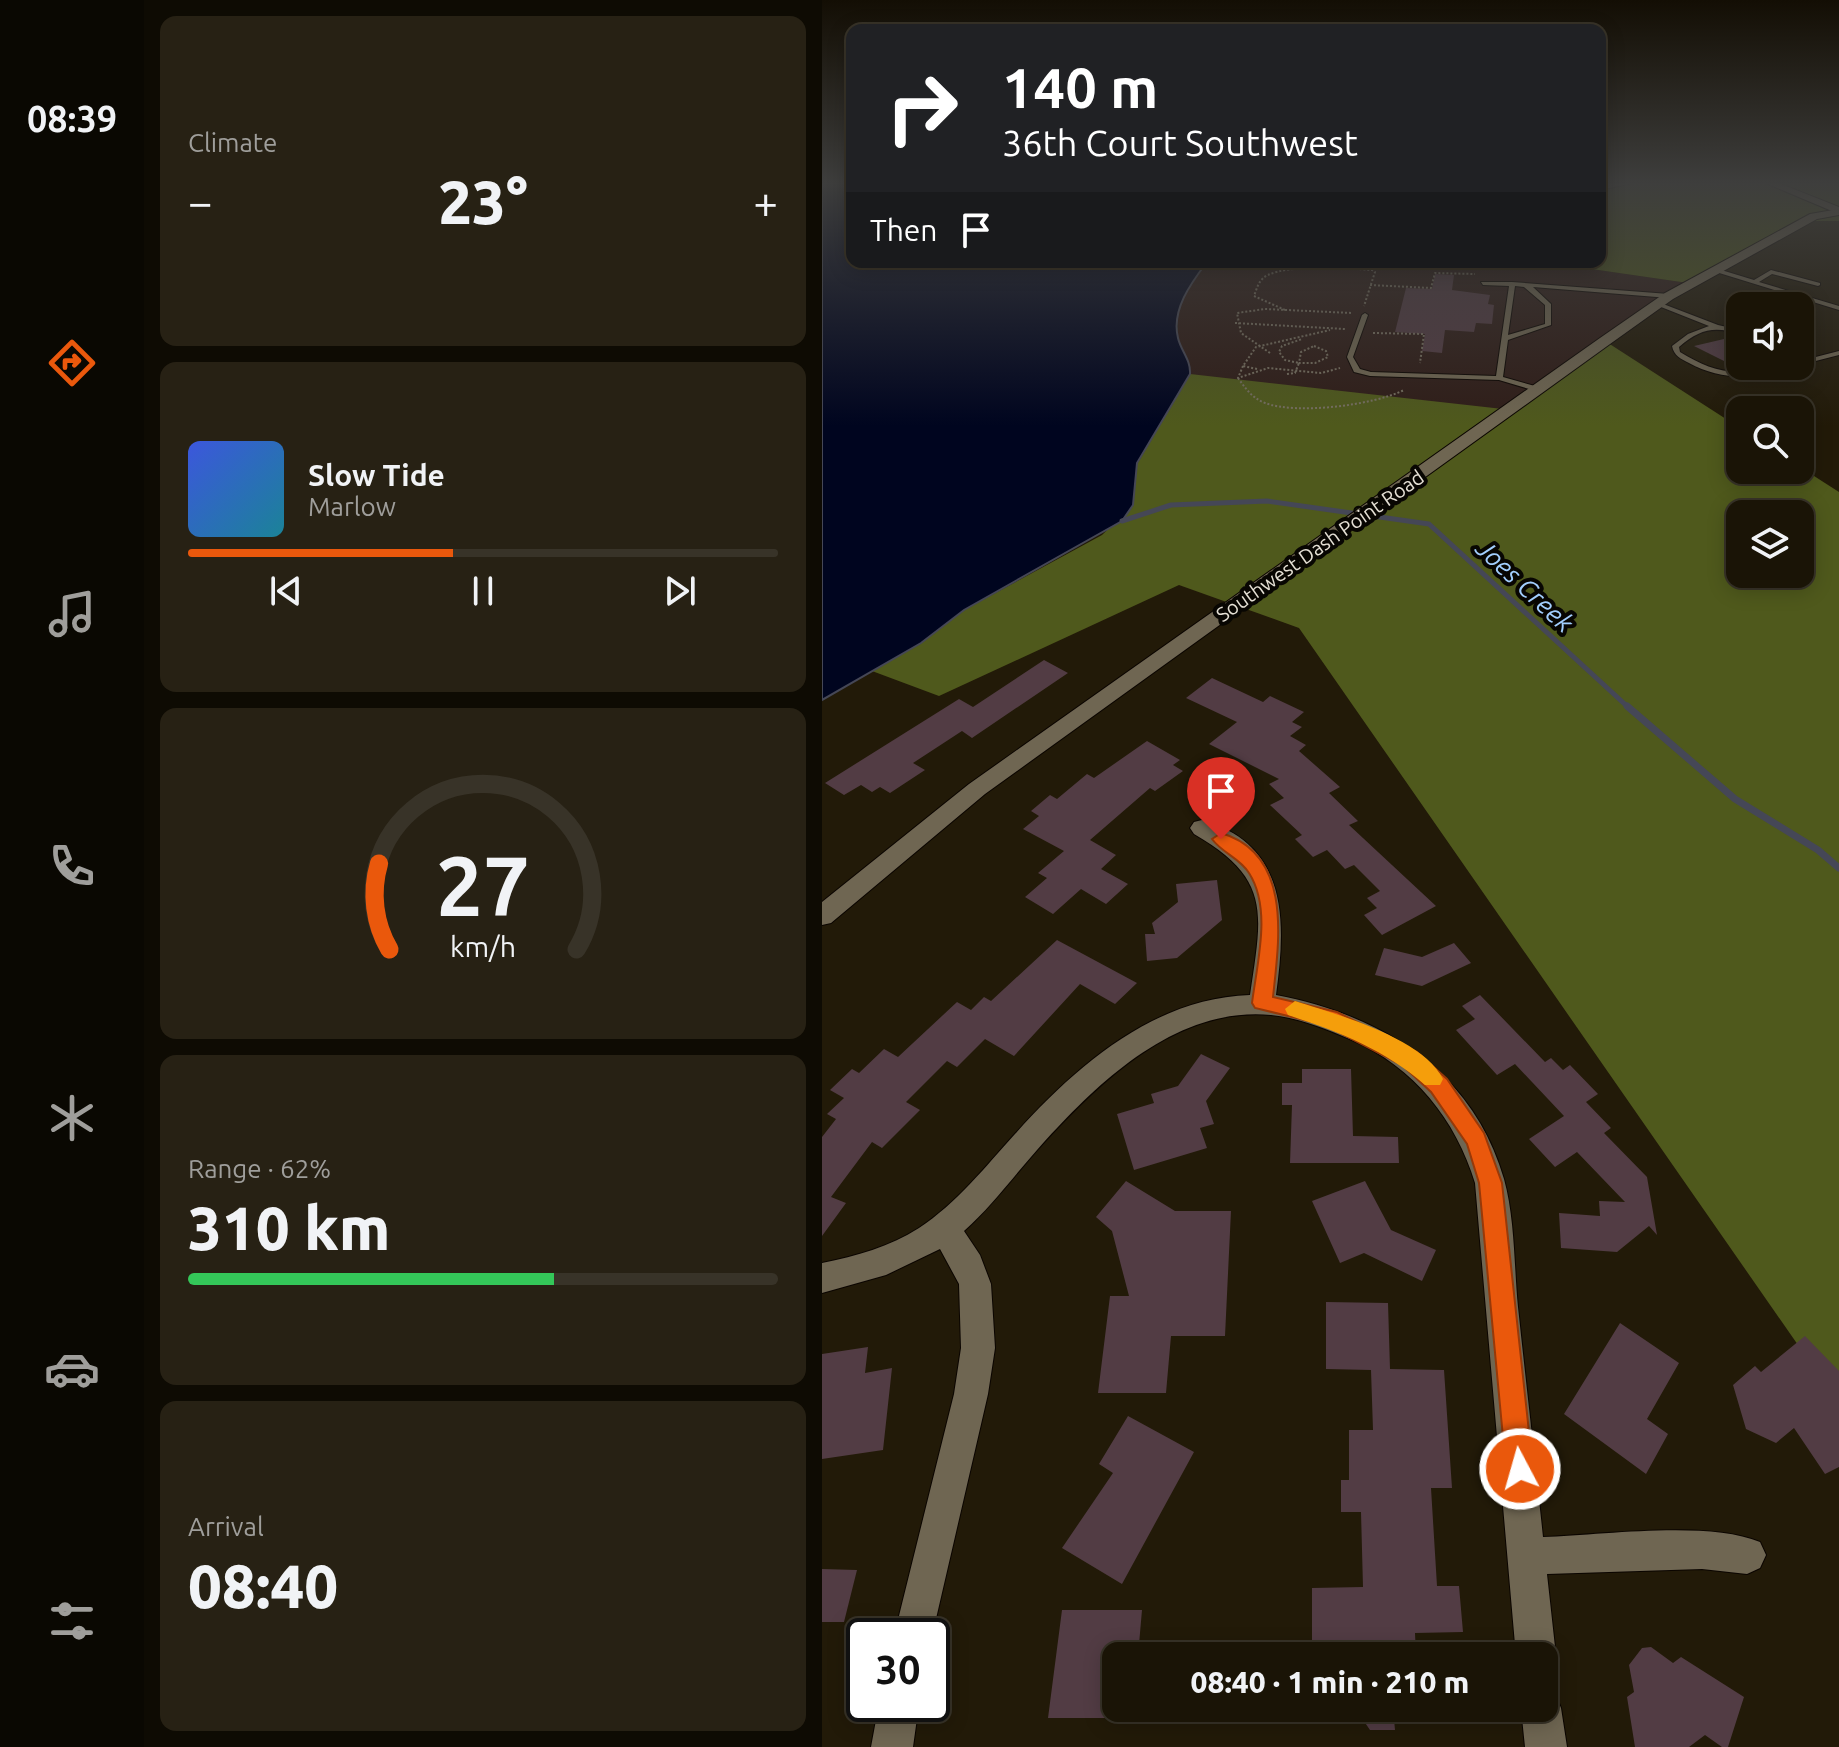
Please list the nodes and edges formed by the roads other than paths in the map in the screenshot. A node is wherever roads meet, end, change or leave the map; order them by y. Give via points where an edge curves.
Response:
1 (1731, 264) edge
2 (1718, 271) junction
3 (1756, 281) junction
4 (1483, 283) road end
5 (1512, 284) junction
6 (1818, 284) dead end
7 (1526, 285) junction
8 (1663, 300) junction
9 (1839, 308) edge
10 (1365, 315) dead end
11 (1718, 327) junction
12 (1726, 329) edge
13 (1506, 338) junction
14 (1839, 353) edge
15 (1814, 359) edge
16 (1726, 376) edge
17 (1499, 378) junction
18 (1539, 390) junction
19 (1202, 828) dead end
20 (822, 916) edge
21 (1262, 1003) junction
22 (944, 1228) junction
23 (822, 1278) edge
24 (1747, 1555) dead end
25 (1528, 1556) junction
26 (917, 1618) edge
27 (1535, 1642) edge
28 (896, 1722) edge
29 (1543, 1722) edge
30 (892, 1747) edge
31 (1546, 1747) edge

1 - 2 main road, Southwest Dash Point Road
2 - 3 lane
2 - 8 main road, Southwest Dash Point Road
3 - 6 lane via 1771,272
3 - 9 lane
4 - 5 lane
5 - 7 lane
5 - 13 lane
7 - 8 lane
7 - 13 lane via 1548,304 1548,325
8 - 11 lane
8 - 18 main road, Southwest Dash Point Road
10 - 17 lane via 1351,364 1370,374
11 - 12 lane
11 - 16 lane via 1691,333 1675,346 1677,353
13 - 17 lane
14 - 15 lane
17 - 18 lane
18 - 20 main road, Southwest Dash Point Road via 977,789
19 - 21 main road via 1240,851 1257,870 1266,892 1271,928
21 - 22 main road via 1219,1005 1189,1014 1135,1042 1063,1104
21 - 25 main road via 1330,1018 1409,1059 1439,1085 1476,1140 1490,1183
22 - 23 main road via 908,1251
22 - 26 main road via 975,1284 978,1348
24 - 25 main road via 1702,1550
25 - 27 main road
28 - 30 main road
29 - 31 main road

